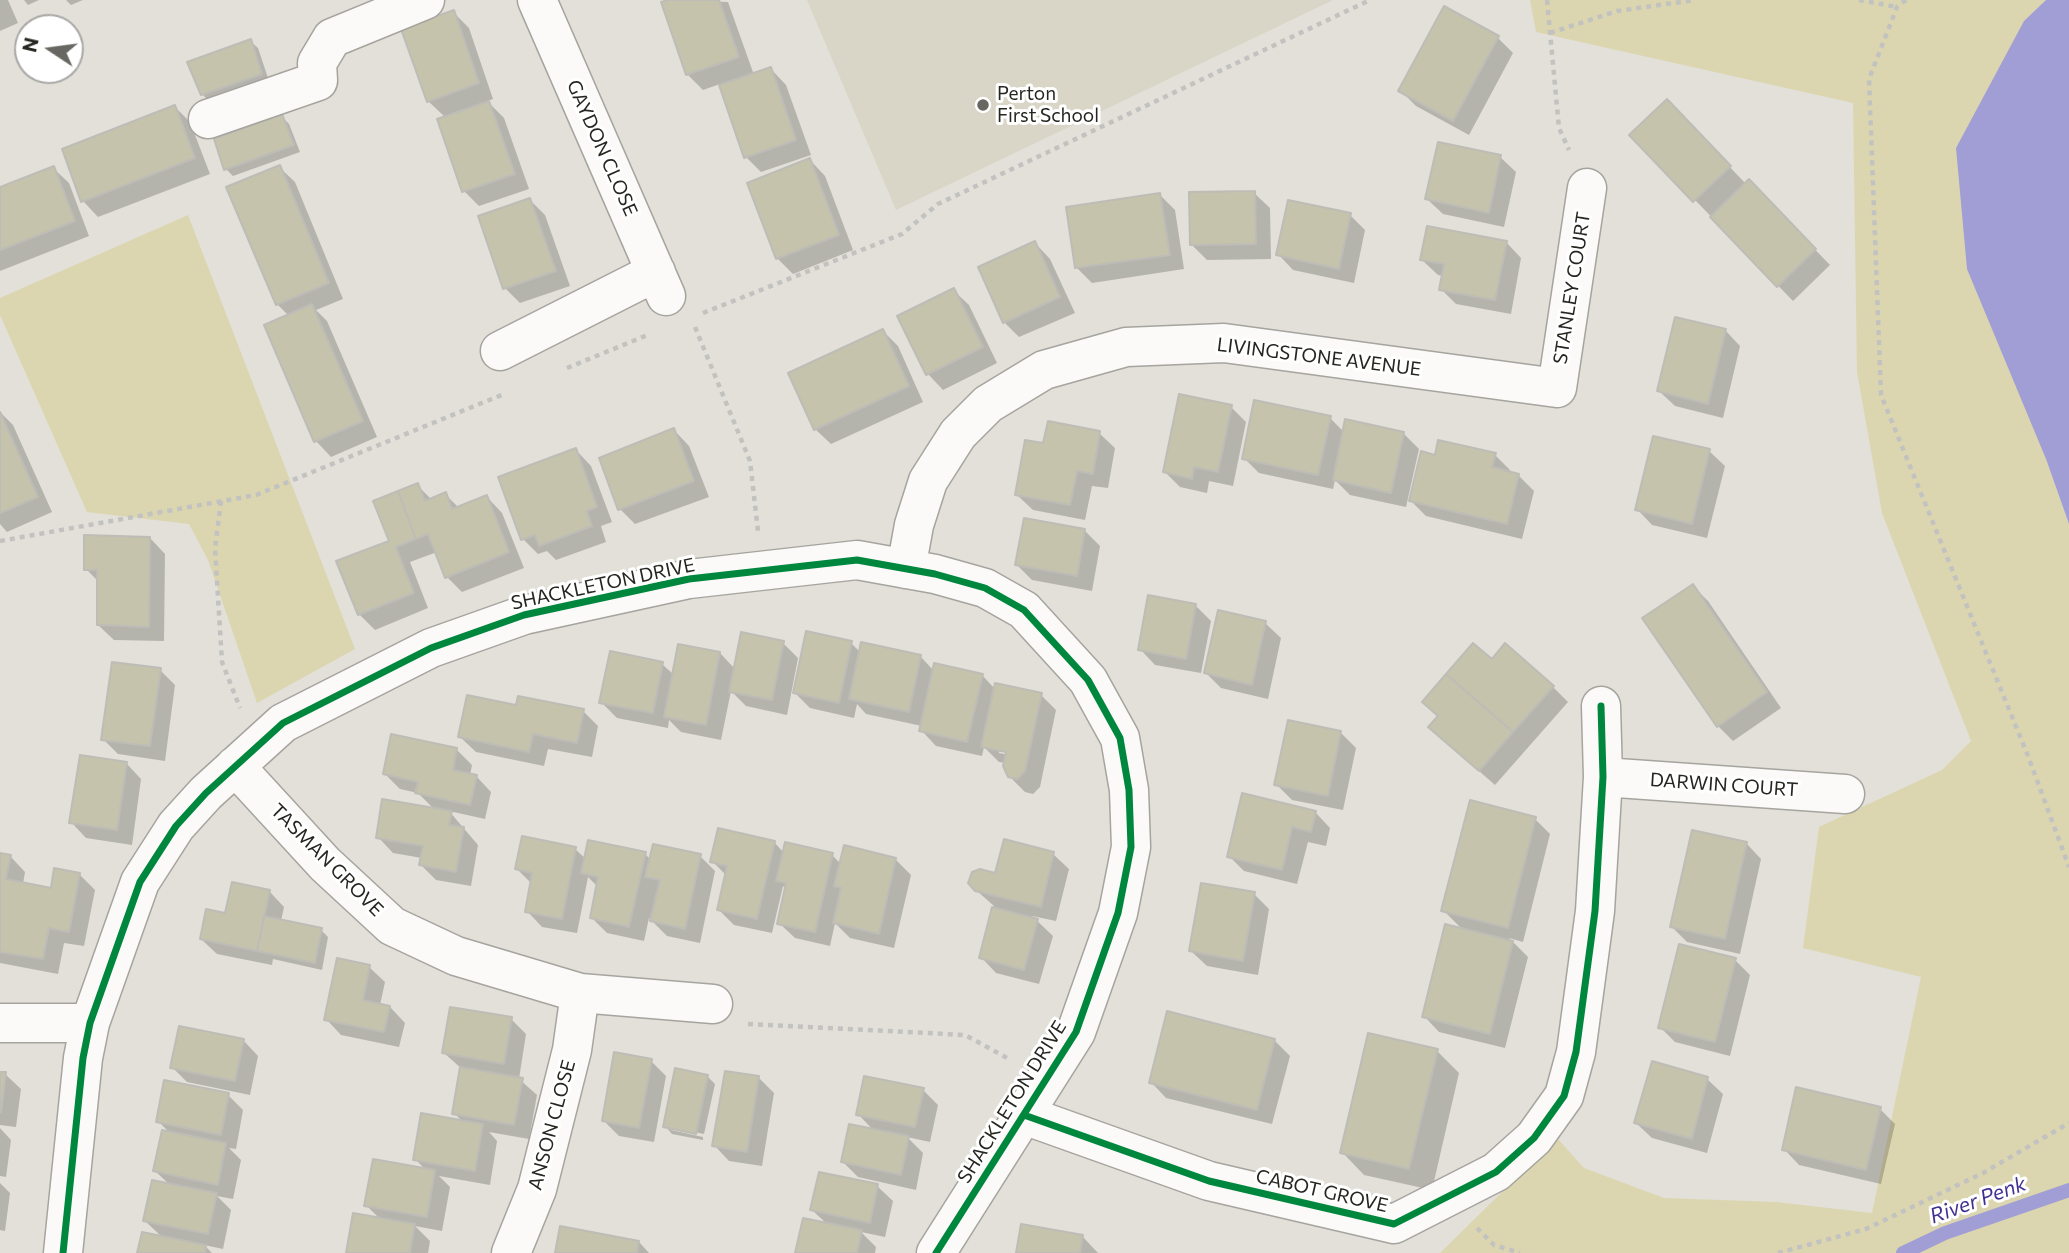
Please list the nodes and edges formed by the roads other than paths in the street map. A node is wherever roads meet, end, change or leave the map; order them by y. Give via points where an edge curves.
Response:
1 (425, 0) edge
2 (537, 0) edge
3 (208, 119) dead end
4 (1587, 188) road end
5 (500, 351) dead end
6 (1557, 388) joint
7 (906, 569) junction
8 (1601, 706) dead end
9 (245, 757) junction
10 (1603, 777) junction
11 (1845, 793) dead end
12 (580, 993) junction
13 (713, 1004) road end
14 (0, 1023) edge
15 (90, 1023) junction
16 (1024, 1115) junction
17 (1395, 1238) edge
18 (63, 1253) edge
19 (511, 1253) edge
20 (936, 1253) edge

1 - 3 street via 332,38 317,63 318,81
2 - 5 street, GAYDON CLOSE via 661,284
4 - 6 street, STANLEY COURT
6 - 7 street, LIVINGSTONE AVENUE via 1224,343 1126,347 1044,370 988,404 958,434 928,481
7 - 9 street, SHACKLETON DRIVE via 857,561 689,579 512,619 431,648 344,690 284,723
7 - 16 street, SHACKLETON DRIVE via 985,588 1024,610 1088,680 1120,738 1129,790 1131,847 1118,913 1076,1032
8 - 10 street, CABOT GROVE
9 - 12 street, TASMAN GROVE via 325,864 392,926 456,956
9 - 15 street, SHACKLETON DRIVE via 176,826 140,882
10 - 11 street, DARWIN COURT
10 - 17 street, CABOT GROVE via 1595,911 1576,1052 1564,1096 1534,1138 1496,1172
12 - 13 street, TASMAN GROVE
12 - 19 street, ANSON CLOSE via 572,1049 537,1189
14 - 15 street
15 - 18 street, SHACKLETON DRIVE
16 - 17 street, CABOT GROVE via 1209,1181
16 - 20 street, SHACKLETON DRIVE

